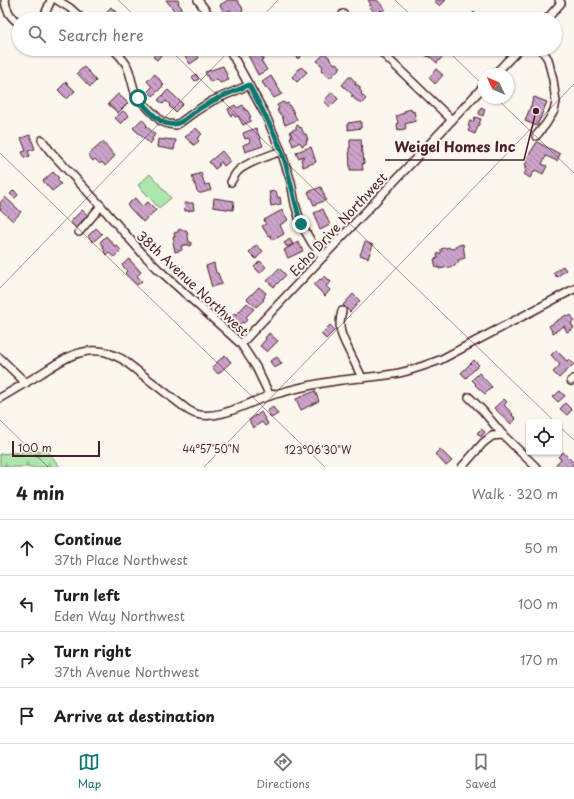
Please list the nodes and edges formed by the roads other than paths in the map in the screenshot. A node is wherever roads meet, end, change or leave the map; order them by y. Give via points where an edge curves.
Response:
1 (6, 0) edge
2 (51, 0) edge
3 (57, 0) edge
4 (198, 0) edge
5 (560, 2) edge
6 (46, 12) edge
7 (74, 12) edge
8 (207, 12) edge
9 (552, 12) edge
10 (12, 17) edge
11 (119, 56) edge
12 (233, 56) edge
13 (385, 56) edge
14 (512, 56) edge
15 (546, 56) edge
16 (501, 68) edge
17 (249, 85) junction
18 (478, 92) edge
19 (452, 120) junction
20 (536, 136) dead end
21 (42, 140) dead end
22 (281, 151) junction
23 (231, 182) dead end
24 (101, 206) junction
25 (79, 232) dead end
26 (323, 257) junction
27 (574, 289) edge
28 (342, 311) dead end
29 (241, 344) junction
30 (0, 358) edge
31 (362, 378) junction
32 (26, 382) junction
33 (270, 396) junction
34 (469, 397) dead end
35 (0, 398) edge
36 (504, 435) junction
37 (462, 467) edge
38 (536, 467) edge

1 - 10 street
2 - 6 street
3 - 7 street
4 - 8 street
5 - 9 street
11 - 17 street via 126,64 138,98 161,121 168,124 176,125 212,101
12 - 17 street
13 - 19 street
14 - 16 street
15 - 20 street via 556,102 554,111
17 - 22 street
18 - 19 street, Echo Drive Northwest
19 - 26 street, Echo Drive Northwest
21 - 24 street, 38th Avenue Northwest
22 - 23 street via 245,166 236,172
22 - 26 street via 301,224
24 - 25 street
24 - 29 street, 38th Avenue Northwest via 152,264
26 - 29 street, Echo Drive Northwest
27 - 31 street via 440,360 400,373
28 - 31 street via 342,339
29 - 33 street, 38th Avenue Northwest via 256,366
30 - 32 street
31 - 33 street via 298,387
32 - 33 street via 63,360 77,354 99,350 122,359 196,414 224,413
32 - 35 street
34 - 36 street
36 - 37 street via 492,436
36 - 38 street

